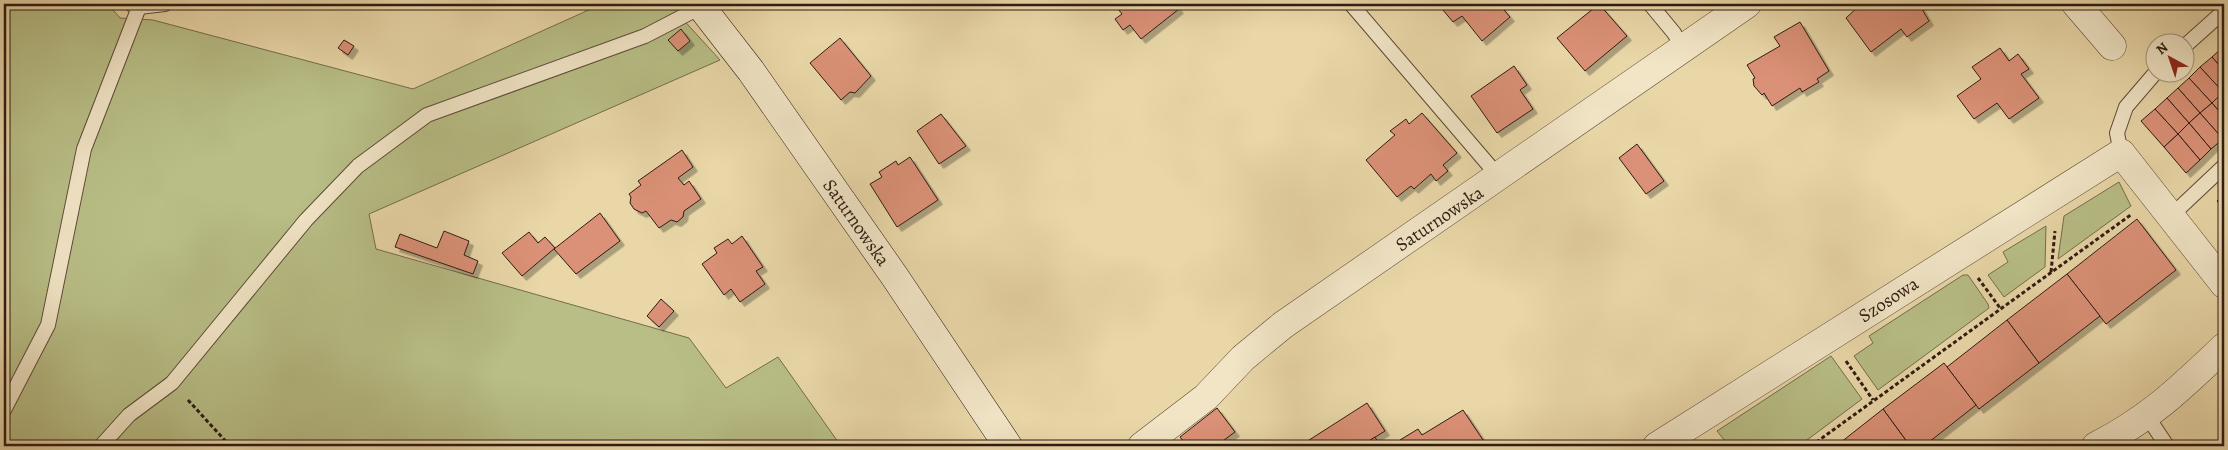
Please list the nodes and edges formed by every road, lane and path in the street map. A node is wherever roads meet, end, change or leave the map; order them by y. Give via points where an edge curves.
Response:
1 (165, 4) edge
2 (1351, 4) edge
3 (1650, 4) edge
4 (1747, 4) edge
5 (2076, 4) edge
6 (134, 5) edge
7 (700, 5) edge
8 (2224, 11) edge
9 (2196, 36) edge
10 (2112, 46) dead end
11 (1683, 48) junction
12 (2147, 82) edge
13 (2121, 153) junction
14 (2224, 166) edge
15 (1499, 177) junction
16 (2164, 206) junction
17 (2224, 284) edge
18 (1829, 337) junction
19 (2224, 347) edge
20 (172, 383) junction
21 (1873, 400) junction
22 (4, 410) edge
23 (2148, 416) junction
24 (101, 446) edge
25 (230, 446) edge
26 (1008, 446) edge
27 (1142, 446) edge
28 (1657, 446) edge
29 (1811, 446) edge
30 (2096, 446) edge
31 (2167, 446) edge

1 - 6 lane
2 - 15 lane
3 - 11 lane
4 - 11 street, Saturnowska
5 - 10 street
6 - 22 lane via 84,149 48,325
7 - 20 lane via 645,36 427,116 358,166 306,220
7 - 26 street, Saturnowska via 895,277
8 - 9 lane
11 - 15 street, Saturnowska
12 - 13 lane via 2126,107 2117,133
13 - 16 street
13 - 18 street, Szosowa
14 - 16 lane
15 - 27 street, Saturnowska via 1283,325 1243,358 1206,397
16 - 17 street
16 - 21 path
18 - 21 path
18 - 28 street, Szosowa
19 - 23 street
20 - 24 lane via 129,415
20 - 25 path
21 - 29 path
23 - 30 street
23 - 31 lane

